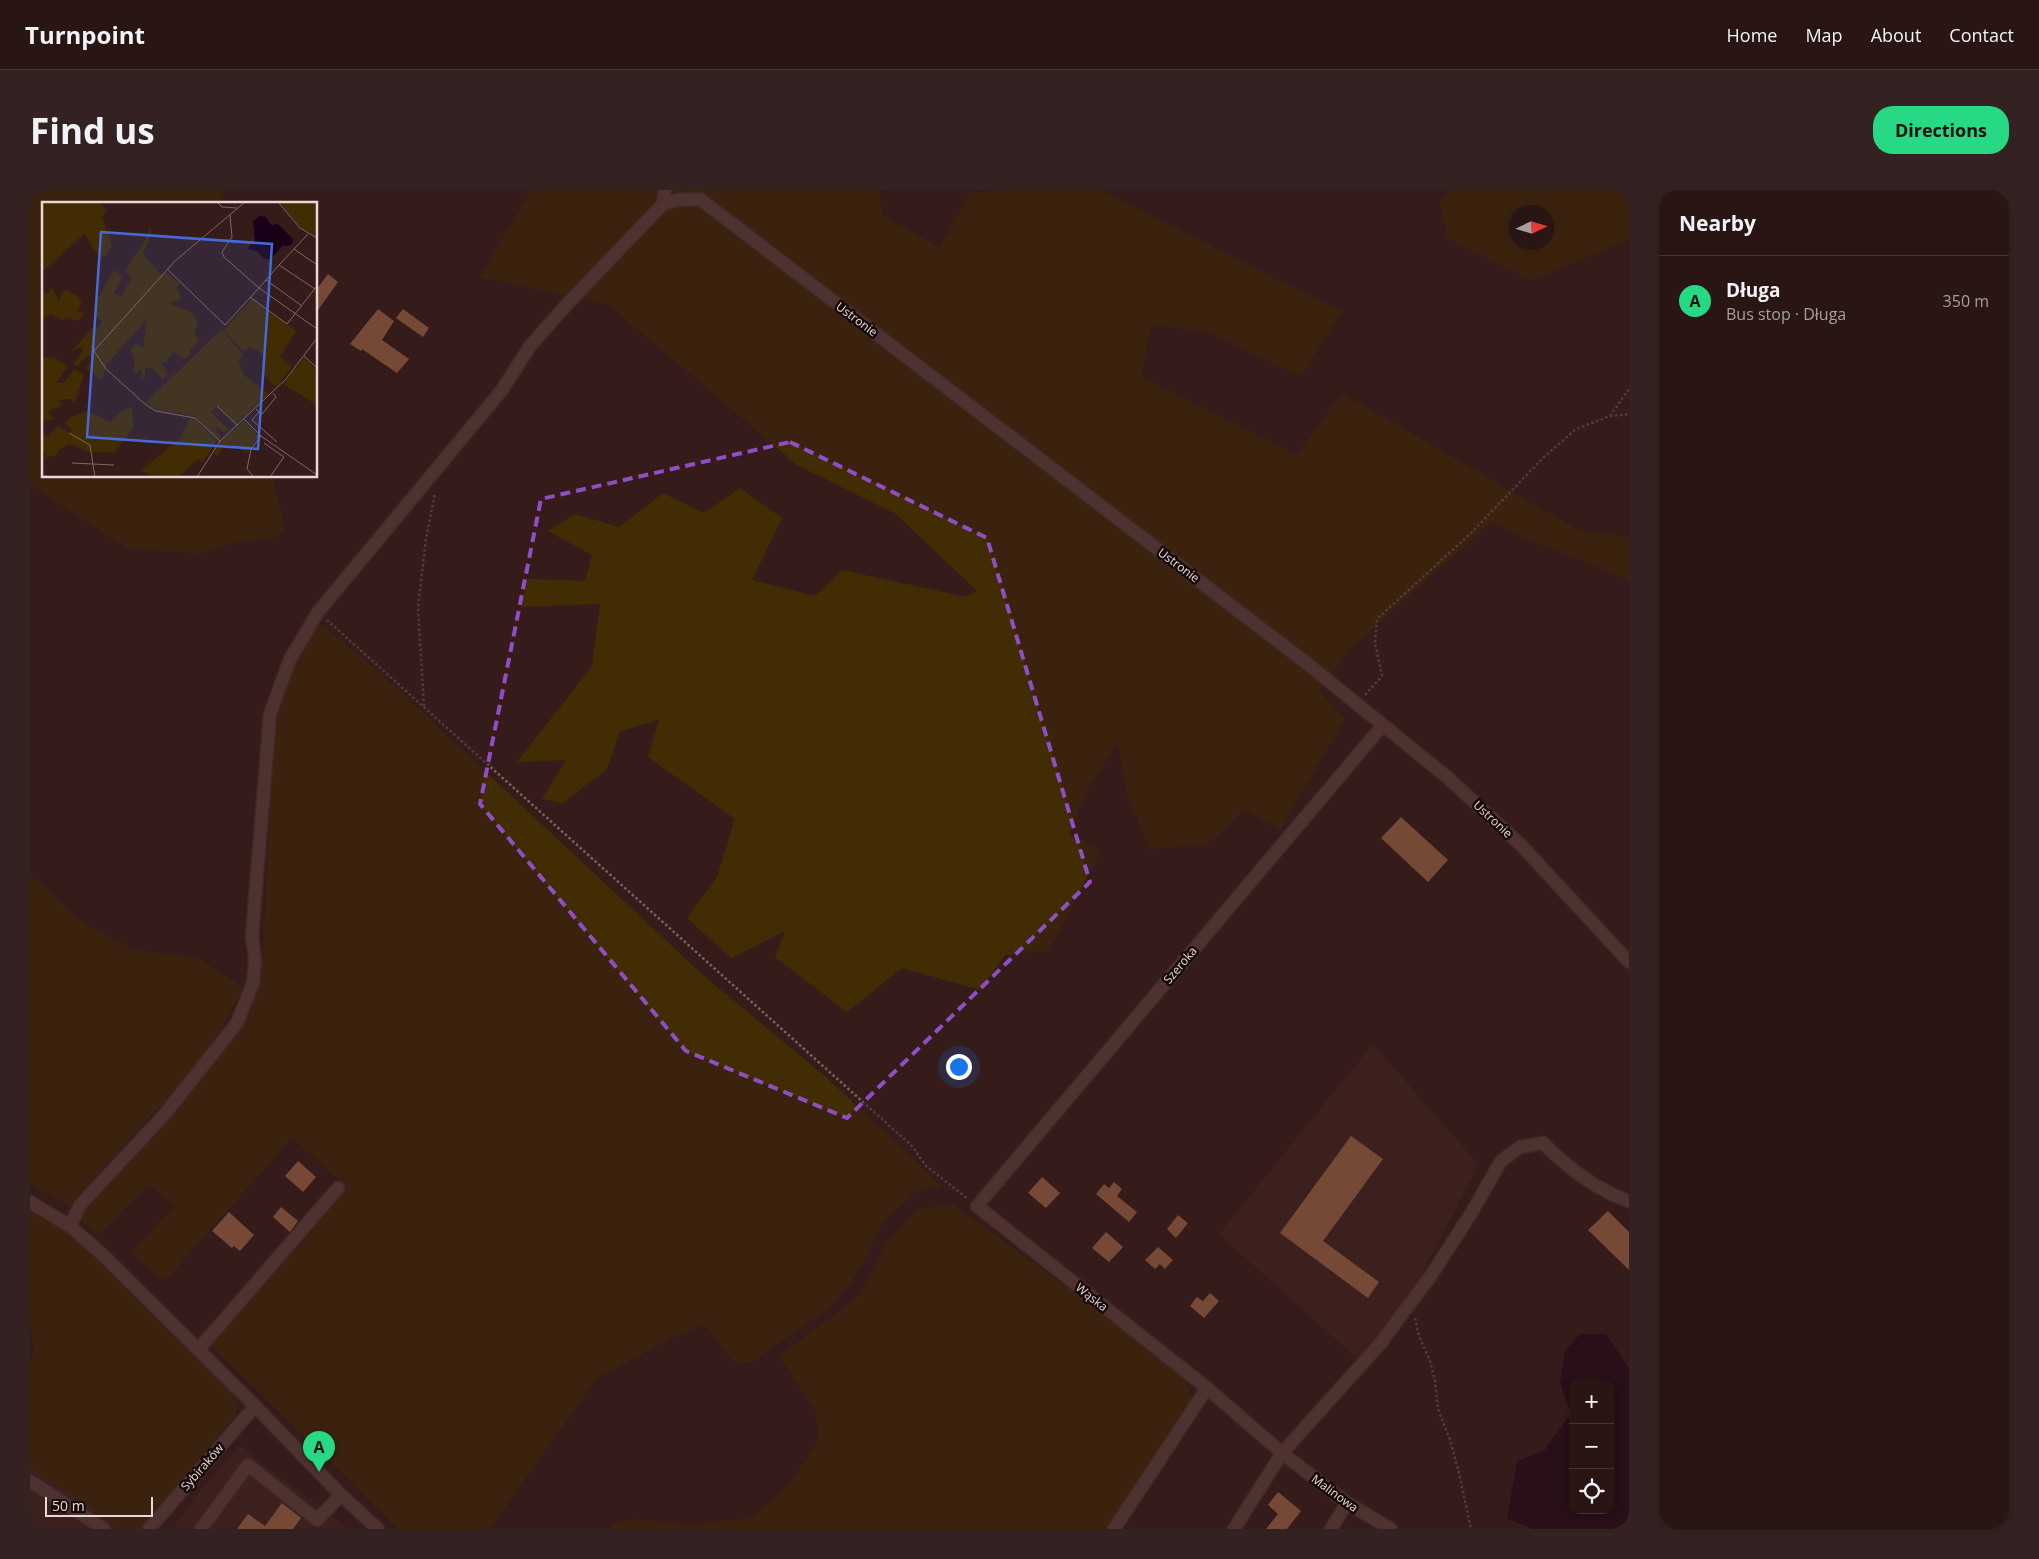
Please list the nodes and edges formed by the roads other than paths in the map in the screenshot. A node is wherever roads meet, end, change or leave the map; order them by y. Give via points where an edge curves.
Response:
1 (665, 190) edge
2 (663, 204) junction
3 (1383, 725) junction
4 (1629, 962) edge
5 (338, 1188) dead end
6 (1629, 1201) edge
7 (30, 1202) edge
8 (977, 1206) joint
9 (70, 1226) junction
10 (198, 1350) junction
11 (1207, 1388) junction
12 (255, 1406) junction
13 (1282, 1453) junction
14 (30, 1481) edge
15 (341, 1495) junction
16 (1347, 1503) junction
17 (314, 1524) edge
18 (104, 1529) edge
19 (149, 1529) edge
20 (201, 1529) edge
21 (378, 1529) edge
22 (1114, 1529) edge
23 (1234, 1529) edge
24 (1331, 1529) edge
25 (1391, 1529) edge

1 - 2 street
2 - 3 street, Ustronie via 700,199
2 - 9 street via 530,346 502,390 318,612 290,659 270,714 252,936 256,960 253,983 237,1023 164,1115 80,1205
3 - 4 street, Ustronie via 1447,777 1521,845
3 - 8 street, Szeroka
5 - 10 street
6 - 13 street via 1568,1168 1543,1143 1520,1147 1502,1160 1461,1228 1380,1344
7 - 9 street
8 - 11 street, Wąska
9 - 10 street
10 - 12 street
11 - 13 street, Wąska
11 - 22 street
12 - 15 street
12 - 19 street, Sybiraków
13 - 16 street, Malinowa
13 - 23 street
14 - 18 street
15 - 17 street
15 - 21 street
16 - 24 street
16 - 25 street, Malinowa
17 - 20 street via 248,1465

